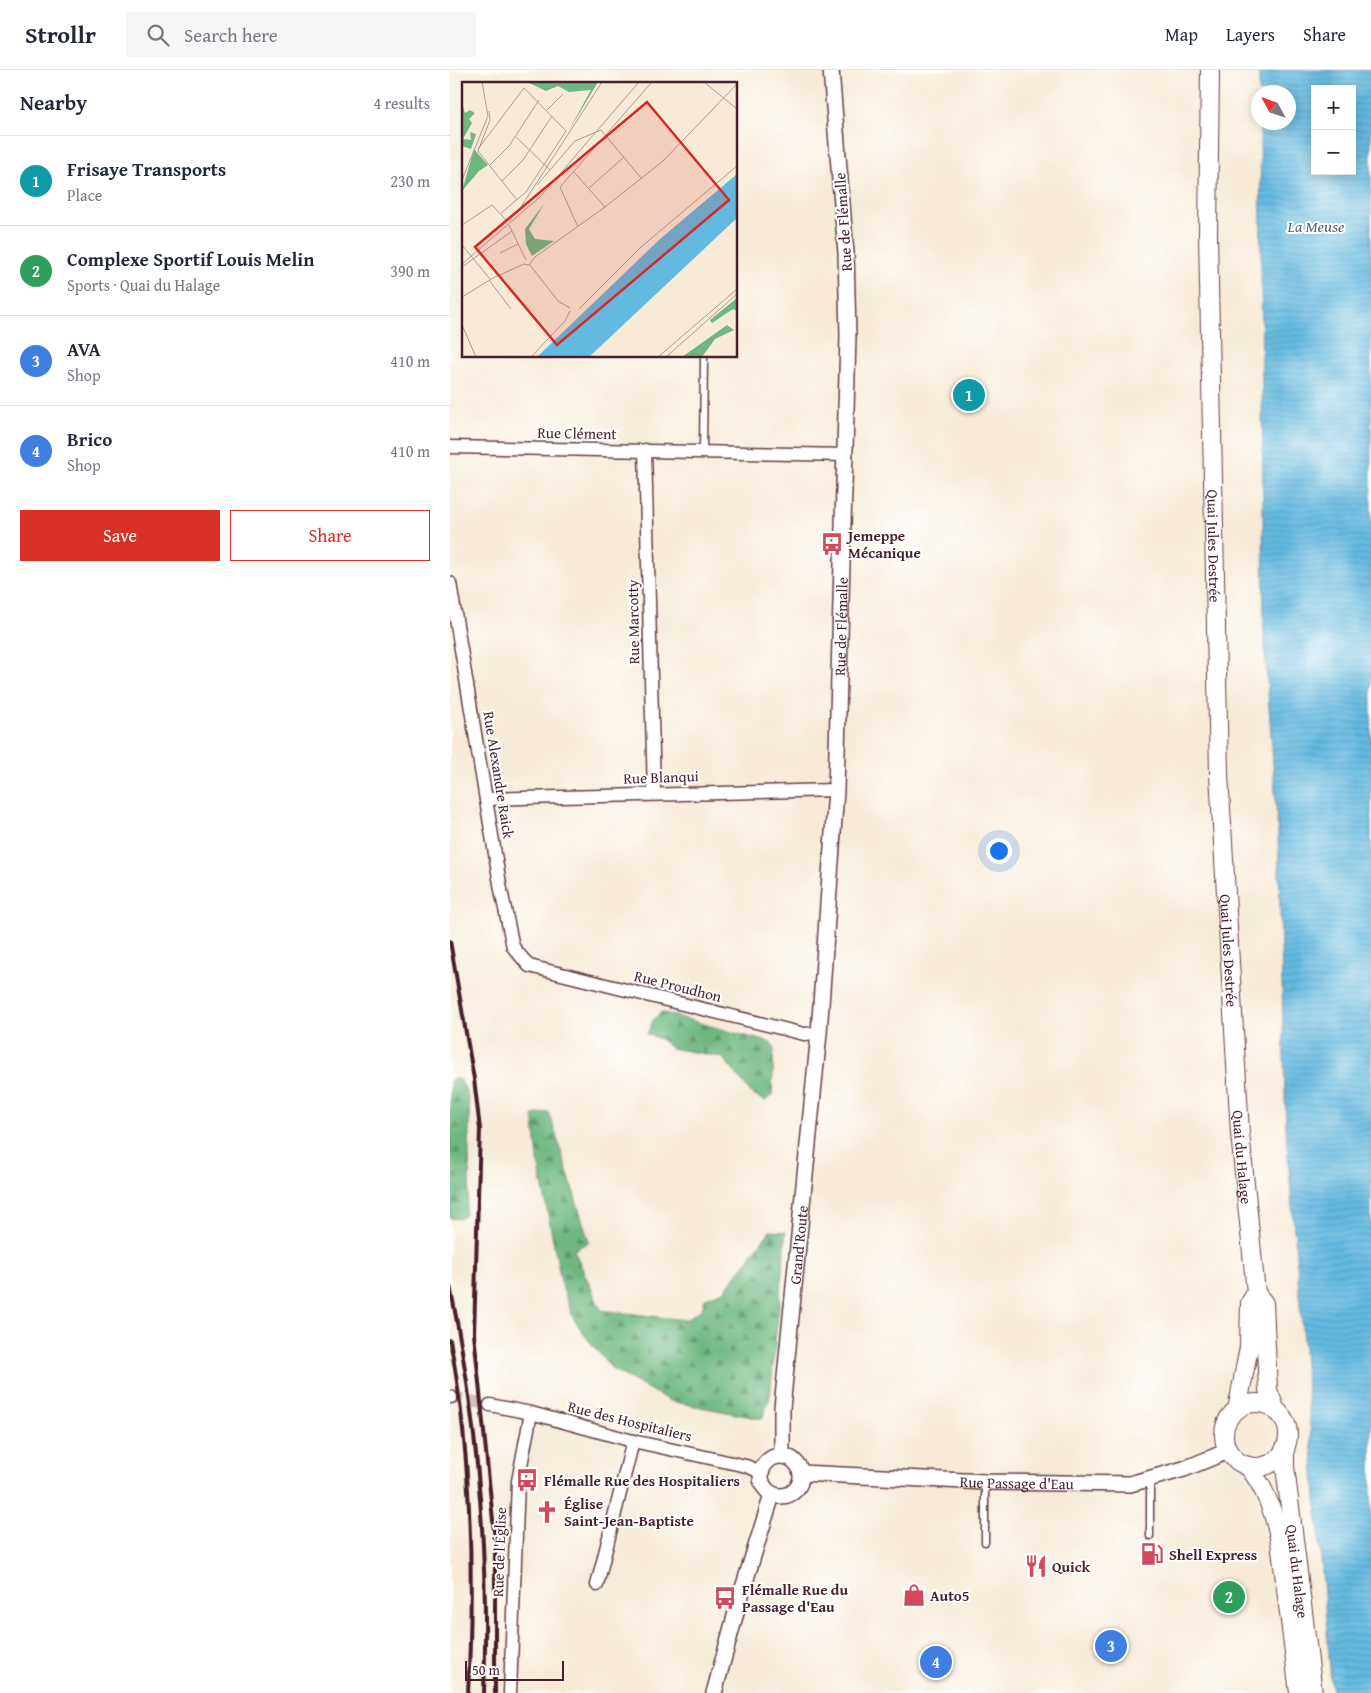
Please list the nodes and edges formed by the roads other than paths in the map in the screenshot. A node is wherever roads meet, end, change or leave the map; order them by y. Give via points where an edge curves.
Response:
1 (831, 70) edge
2 (1210, 70) edge
3 (704, 358) edge
4 (450, 447) edge
5 (645, 450) junction
6 (703, 452) junction
7 (846, 455) junction
8 (450, 583) edge
9 (836, 790) junction
10 (654, 793) junction
11 (486, 799) junction
12 (529, 966) joint
13 (1234, 1021) joint
14 (819, 1033) junction
15 (1256, 1293) junction
16 (490, 1405) tunnel mouth
17 (1237, 1410) junction
18 (1276, 1411) junction
19 (531, 1413) junction
20 (633, 1440) junction
21 (1285, 1448) junction
22 (1228, 1451) junction
23 (782, 1456) junction
24 (1248, 1466) junction
25 (761, 1472) junction
26 (801, 1473) junction
27 (1150, 1478) junction
28 (984, 1482) junction
29 (772, 1494) junction
30 (1150, 1536) dead end
31 (985, 1542) dead end
32 (598, 1585) dead end
33 (510, 1693) edge
34 (714, 1693) edge
35 (1299, 1693) edge
36 (1313, 1693) edge

1 - 7 street, Rue de Flémalle via 846,253
2 - 13 main road, Quai Jules Destrée via 1208,234 1217,718
3 - 6 lane
4 - 5 street, Rue Clément
5 - 6 street, Rue Clément
5 - 10 street, Rue Marcotty
6 - 7 street, Rue Clément
7 - 9 street, Rue de Flémalle
8 - 11 street, Rue Alexandre Raick
9 - 10 street, Rue Blanqui
9 - 14 street, Rue de Flémalle
10 - 11 street, Rue Blanqui
11 - 12 street, Rue Alexandre Raick via 513,947
12 - 14 street, Rue Proudhon via 804,1034
13 - 15 main road, Quai du Halage via 1245,1193
14 - 23 street, Grand'Route via 783,1398
15 - 17 main road, Quai du Halage via 1250,1302 1247,1364
15 - 18 main road, Quai du Halage via 1264,1303 1268,1390
16 - 19 street, Rue des Hospitaliers
17 - 18 main road via 1256,1403
17 - 22 main road, Quai du Halage via 1230,1416 1224,1434
18 - 21 main road, Quai du Halage via 1287,1428
19 - 20 street, Rue des Hospitaliers
19 - 33 street, Rue de l'Église via 518,1481
20 - 25 street, Rue des Hospitaliers
20 - 32 street
21 - 24 main road via 1273,1462
21 - 36 main road, Quai du Halage
22 - 24 main road, Quai du Halage via 1233,1458
22 - 27 street, Rue Passage d'Eau via 1184,1469
23 - 25 street via 766,1462
23 - 26 street via 797,1465
24 - 35 main road, Quai du Halage via 1264,1490 1275,1517
25 - 29 street via 762,1483
26 - 28 street, Rue Passage d'Eau
26 - 29 street via 793,1492 779,1496
27 - 28 street, Rue Passage d'Eau via 1130,1484
27 - 30 lane
28 - 31 lane
29 - 34 street

